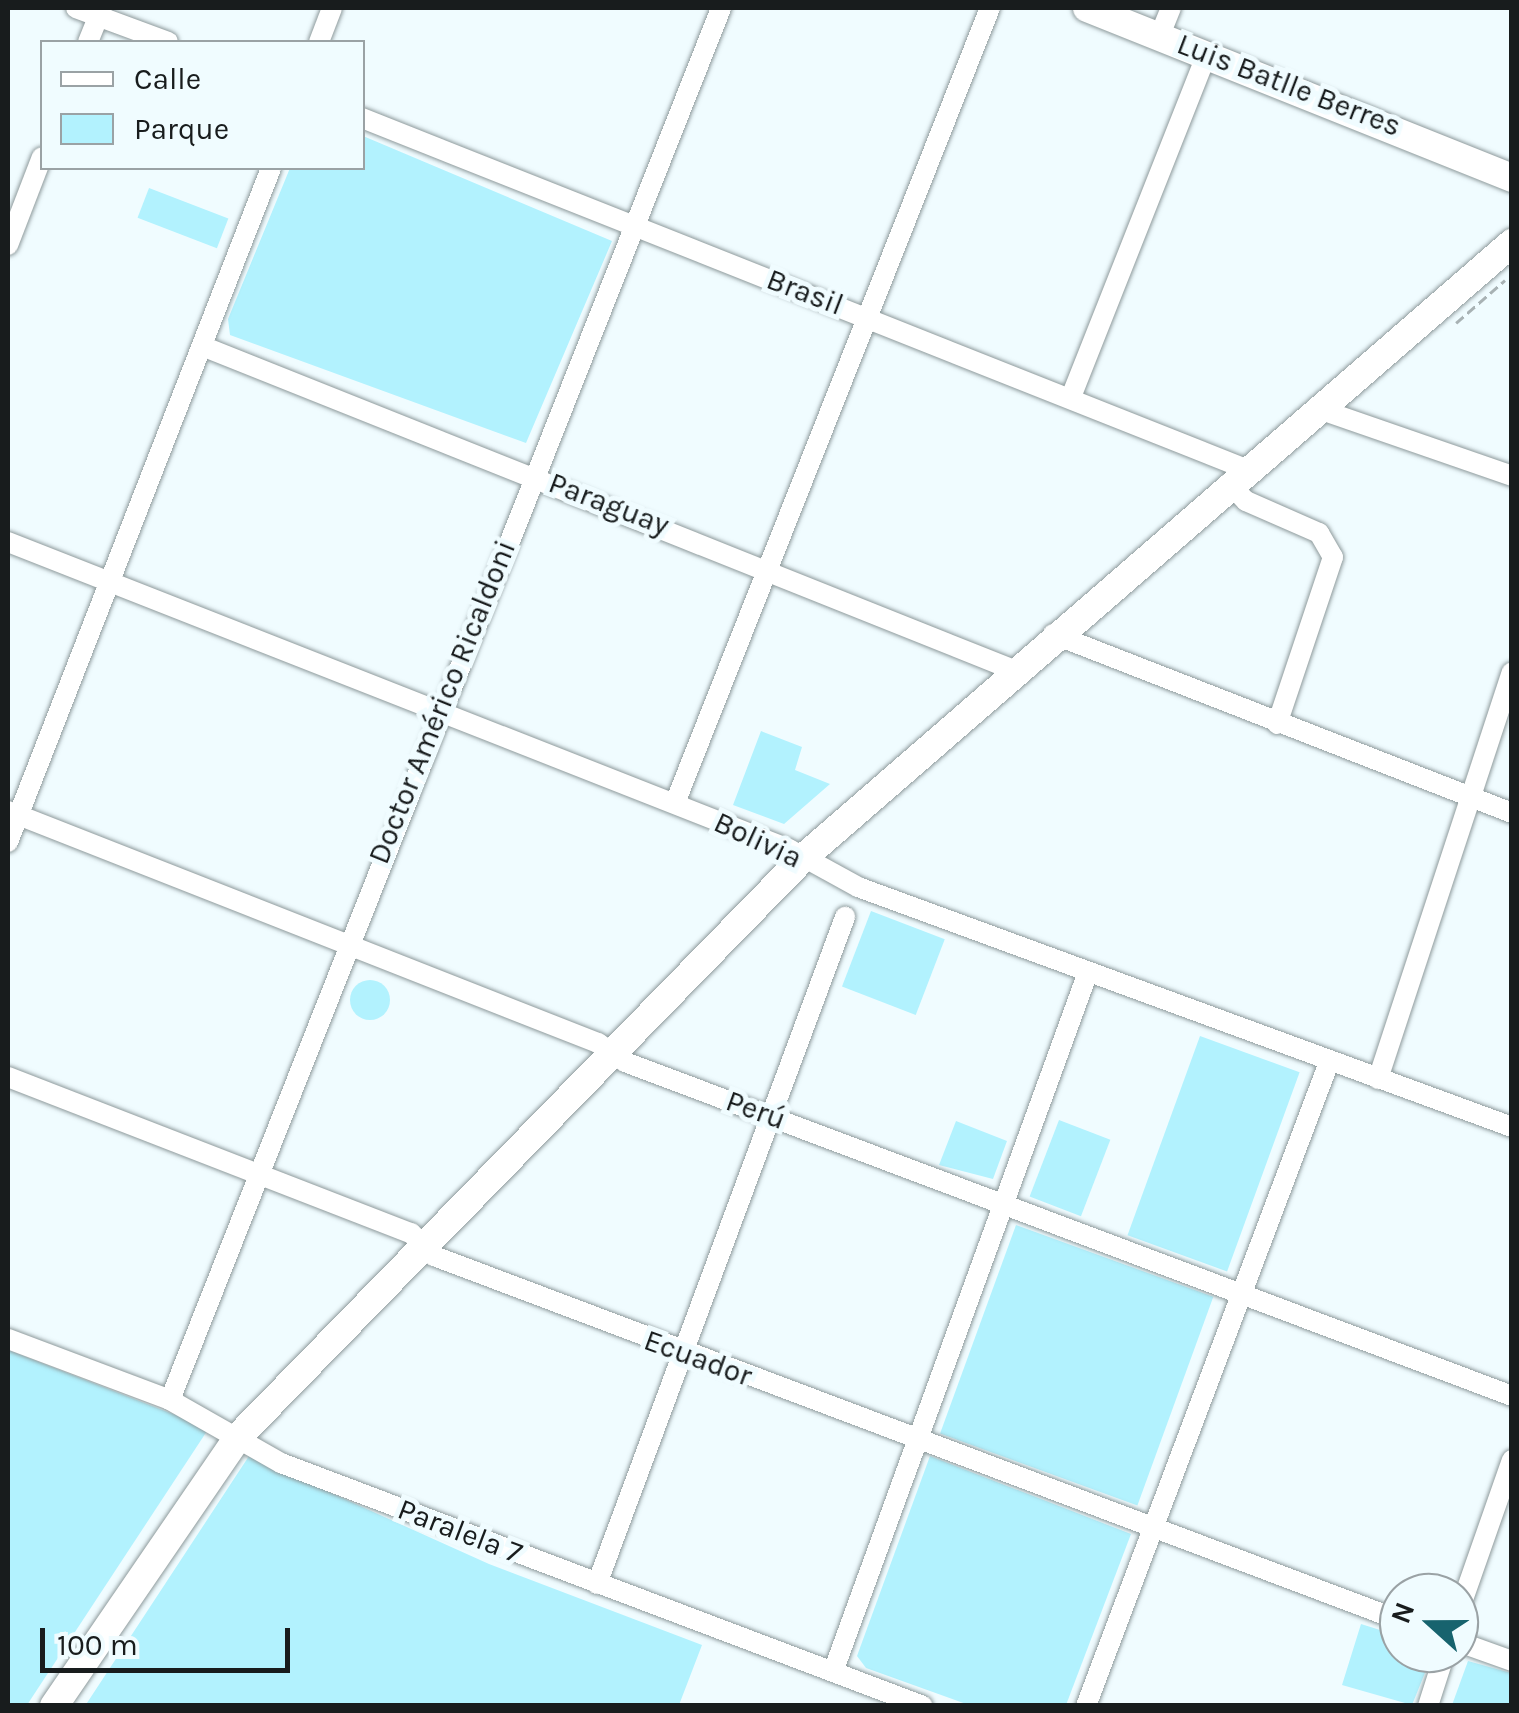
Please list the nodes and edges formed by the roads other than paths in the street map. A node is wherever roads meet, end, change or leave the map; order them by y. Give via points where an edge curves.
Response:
1 (76, 8) edge
2 (332, 8) edge
3 (722, 8) edge
4 (990, 8) edge
5 (1088, 8) edge
6 (1171, 8) edge
7 (100, 12) edge
8 (1160, 35) junction
9 (89, 40) edge
10 (163, 40) edge
11 (320, 40) edge
12 (1206, 54) junction
13 (365, 119) edge
14 (40, 161) edge
15 (1504, 169) edge
16 (269, 170) edge
17 (635, 228) junction
18 (1506, 244) edge
19 (8, 245) edge
20 (866, 316) junction
21 (202, 346) junction
22 (1071, 397) junction
23 (1316, 408) junction
24 (531, 475) junction
25 (1237, 476) junction
26 (1512, 476) edge
27 (8, 542) edge
28 (770, 566) junction
29 (108, 581) junction
30 (1053, 634) junction
31 (1011, 670) junction
32 (1512, 672) edge
33 (440, 710) junction
34 (1277, 724) junction
35 (1468, 798) junction
36 (675, 802) junction
37 (13, 813) edge
38 (1512, 813) edge
39 (8, 842) edge
40 (803, 858) junction
41 (845, 917) dead end
42 (344, 947) junction
43 (1087, 975) junction
44 (612, 1053) junction
45 (1328, 1064) junction
46 (8, 1077) edge
47 (1378, 1079) junction
48 (771, 1116) junction
49 (1512, 1127) edge
50 (256, 1175) junction
51 (1003, 1204) junction
52 (423, 1245) junction
53 (1238, 1294) junction
54 (8, 1339) edge
55 (678, 1351) junction
56 (1512, 1396) edge
57 (170, 1400) junction
58 (239, 1436) junction
59 (918, 1436) junction
60 (1512, 1460) edge
61 (1154, 1527) junction
62 (1472, 1573) edge
63 (597, 1584) junction
64 (1379, 1612) edge
65 (1479, 1649) edge
66 (1512, 1661) edge
67 (832, 1672) junction
68 (1439, 1673) edge
69 (54, 1706) edge
70 (922, 1706) edge
71 (1086, 1706) edge
72 (1428, 1706) edge

1 - 7 street
2 - 11 street
3 - 17 street, Doctor Américo Ricaldoni
4 - 20 street
5 - 8 street, Luis Batlle Berres
6 - 8 street
7 - 9 street
7 - 10 street
8 - 12 street, Luis Batlle Berres
12 - 15 street, Luis Batlle Berres
12 - 22 street
13 - 17 street, Brasil
14 - 19 street
16 - 21 street
17 - 20 street, Brasil
17 - 24 street, Doctor Américo Ricaldoni
18 - 23 street
20 - 22 street, Brasil
20 - 28 street
21 - 24 street, Paraguay
21 - 29 street
22 - 25 street, Brasil
23 - 25 street
23 - 26 street
24 - 28 street, Paraguay
24 - 33 street, Doctor Américo Ricaldoni
25 - 30 street
25 - 34 street, Brasil via 1246,501 1320,534 1333,557
27 - 29 street, Bolivia
28 - 31 street, Paraguay
28 - 36 street
29 - 33 street, Bolivia
29 - 37 street
30 - 31 street
30 - 34 street
31 - 40 street
32 - 35 street
33 - 36 street, Bolivia
33 - 42 street, Doctor Américo Ricaldoni
34 - 35 street
35 - 38 street
35 - 47 street
36 - 40 street, Bolivia
37 - 39 street
37 - 42 street, Perú
40 - 43 street, Bolivia
40 - 44 street
41 - 48 street
42 - 44 street, Perú
42 - 50 street, Doctor Américo Ricaldoni
43 - 45 street, Bolivia
43 - 51 street
44 - 48 street, Perú
44 - 52 street
45 - 47 street, Bolivia
45 - 53 street
46 - 50 street, Ecuador
47 - 49 street, Bolivia
48 - 51 street, Perú
48 - 55 street
50 - 52 street, Ecuador
50 - 57 street, Doctor Américo Ricaldoni
51 - 53 street, Perú
51 - 59 street
52 - 55 street, Ecuador
52 - 58 street
53 - 56 street, Perú
53 - 61 street
54 - 57 street, Paralela 7
55 - 59 street, Ecuador
55 - 63 street
57 - 58 street, Paralela 7
58 - 63 street, Paralela 7 via 281,1463
58 - 69 street
59 - 61 street, Ecuador
59 - 67 street
60 - 62 street
61 - 64 street, Ecuador
61 - 71 street
63 - 67 street, Paralela 7
65 - 66 street
67 - 70 street, Paralela 7
68 - 72 street

